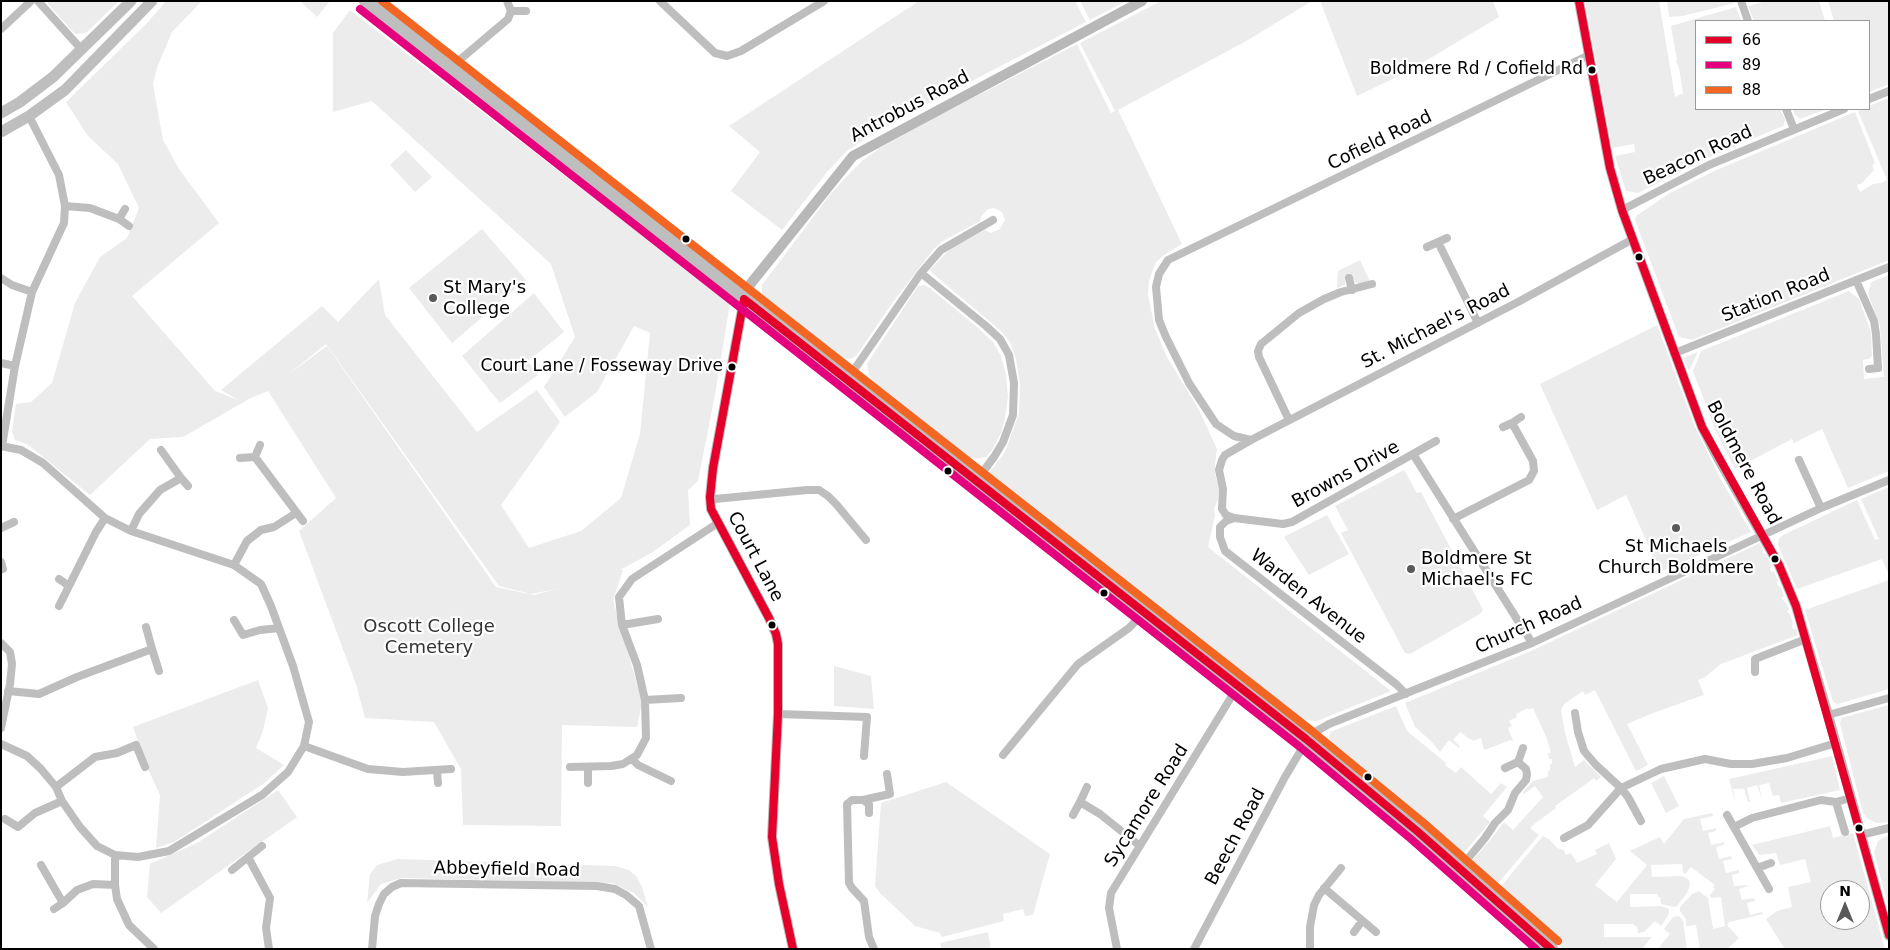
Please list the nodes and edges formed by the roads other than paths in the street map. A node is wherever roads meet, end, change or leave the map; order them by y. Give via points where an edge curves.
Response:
1 (31, 1) edge
2 (38, 1) edge
3 (131, 1) edge
4 (152, 1) edge
5 (366, 1) edge
6 (507, 1) edge
7 (660, 1) edge
8 (824, 1) edge
9 (1142, 1) edge
10 (1579, 1) edge
11 (1741, 1) edge
12 (511, 11) junction
13 (526, 11) dead end
14 (1748, 20) edge
15 (2, 28) edge
16 (82, 50) junction
17 (1589, 55) junction
18 (452, 70) junction
19 (1889, 91) edge
20 (1870, 99) edge
21 (1786, 110) edge
22 (1842, 110) edge
23 (1, 113) edge
24 (29, 116) junction
25 (1794, 129) junction
26 (1, 132) edge
27 (65, 206) junction
28 (125, 209) dead end
29 (1622, 210) junction
30 (119, 220) junction
31 (993, 220) dead end
32 (129, 226) dead end
33 (1448, 238) dead end
34 (1633, 239) junction
35 (1438, 242) junction
36 (1427, 247) dead end
37 (1889, 267) edge
38 (922, 273) junction
39 (1, 278) edge
40 (1349, 278) dead end
41 (1856, 280) junction
42 (1372, 284) dead end
43 (1352, 290) junction
44 (32, 292) junction
45 (744, 299) junction
46 (1478, 323) junction
47 (1675, 353) junction
48 (1, 363) edge
49 (15, 366) junction
50 (1869, 369) dead end
51 (847, 380) junction
52 (1521, 417) dead end
53 (1289, 420) junction
54 (1512, 423) junction
55 (1504, 427) dead end
56 (1251, 440) junction
57 (1436, 441) dead end
58 (260, 445) dead end
59 (2, 446) edge
60 (161, 450) dead end
61 (1413, 454) junction
62 (255, 457) junction
63 (240, 458) dead end
64 (1799, 460) dead end
65 (181, 478) junction
66 (1889, 480) edge
67 (976, 481) junction
68 (188, 486) dead end
69 (710, 497) junction
70 (1821, 508) junction
71 (296, 513) junction
72 (105, 518) junction
73 (1234, 518) junction
74 (1453, 519) junction
75 (303, 521) dead end
76 (14, 522) dead end
77 (718, 523) junction
78 (1, 528) edge
79 (131, 531) junction
80 (1763, 535) junction
81 (866, 540) dead end
82 (234, 565) junction
83 (60, 579) dead end
84 (69, 586) junction
85 (59, 606) dead end
86 (1144, 612) junction
87 (658, 619) dead end
88 (234, 620) dead end
89 (622, 625) junction
90 (146, 627) dead end
91 (279, 628) junction
92 (1806, 638) junction
93 (1, 643) edge
94 (1532, 643) junction
95 (152, 649) junction
96 (159, 671) dead end
97 (1754, 672) dead end
98 (1238, 686) junction
99 (8, 691) junction
100 (1406, 694) junction
101 (681, 698) dead end
102 (1889, 698) edge
103 (645, 700) junction
104 (1576, 713) dead end
105 (778, 714) junction
106 (1828, 715) junction
107 (1, 728) edge
108 (1306, 739) junction
109 (1836, 743) junction
110 (1, 744) edge
111 (304, 746) junction
112 (1523, 748) dead end
113 (1003, 755) dead end
114 (864, 756) dead end
115 (632, 759) junction
116 (1518, 762) junction
117 (145, 767) dead end
118 (570, 767) dead end
119 (588, 767) junction
120 (451, 768) dead end
121 (1504, 768) dead end
122 (437, 770) junction
123 (887, 774) dead end
124 (671, 781) dead end
125 (588, 782) dead end
126 (438, 783) dead end
127 (56, 787) junction
128 (1087, 787) dead end
129 (1621, 788) junction
130 (1851, 798) junction
131 (863, 800) junction
132 (62, 801) junction
133 (1080, 802) junction
134 (1836, 802) junction
135 (869, 812) dead end
136 (1073, 814) dead end
137 (1727, 815) dead end
138 (5, 819) dead end
139 (1641, 821) dead end
140 (1734, 827) junction
141 (1889, 828) edge
142 (1845, 832) dead end
143 (1861, 834) junction
144 (1564, 838) dead end
145 (262, 846) dead end
146 (1140, 846) junction
147 (115, 855) junction
148 (248, 857) junction
149 (1771, 863) dead end
150 (41, 865) dead end
151 (1341, 868) dead end
152 (1460, 868) junction
153 (1757, 868) junction
154 (232, 870) dead end
155 (114, 884) junction
156 (1324, 888) junction
157 (1769, 889) dead end
158 (63, 903) junction
159 (54, 909) dead end
160 (1362, 921) junction
161 (1354, 932) dead end
162 (1376, 932) dead end
163 (1889, 936) edge
164 (151, 948) edge
165 (1196, 948) edge
166 (269, 949) edge
167 (372, 949) edge
168 (651, 949) edge
169 (793, 949) edge
170 (874, 949) edge
171 (1117, 949) edge
172 (1310, 949) edge
173 (1551, 949) edge

1 - 15 street
2 - 16 street
3 - 16 main road
4 - 24 main road via 65,90
5 - 18 highway
6 - 12 street
7 - 8 street via 721,56 731,56
9 - 45 street, Antrobus Road via 853,156 751,284
10 - 17 street, Boldmere Road
11 - 14 street
12 - 13 street
12 - 18 street via 508,19
16 - 23 main road via 53,77
17 - 29 street, Boldmere Road via 1610,168
17 - 56 street, Cofield Road via 1168,260 1159,274 1156,302 1166,337 1189,383 1216,424 1234,436
18 - 45 highway
19 - 20 street
21 - 25 street
22 - 25 street, Beacon Road
24 - 26 main road
24 - 27 street via 59,175
25 - 29 street, Beacon Road via 1709,165
27 - 30 street via 90,208
27 - 44 street via 64,223
28 - 30 street
29 - 34 street, Boldmere Road
30 - 32 street
31 - 38 street via 941,250
33 - 35 street
34 - 46 street, St. Michael's Road
34 - 47 street, Boldmere Road
35 - 36 street
35 - 46 street
37 - 41 street, Station Road
38 - 51 street
38 - 67 street via 1000,339 1008,355 1014,383 1013,416 1003,442
39 - 44 street
40 - 43 street
41 - 47 street, Station Road
41 - 50 street via 1874,321 1876,334 1878,368
42 - 43 street
43 - 53 street via 1324,299 1299,313 1261,344 1259,357
44 - 49 street
45 - 51 highway
45 - 69 street, Court Lane
46 - 53 street, St. Michael's Road
47 - 80 street, Boldmere Road via 1702,427
48 - 49 street
49 - 59 street
51 - 67 highway
52 - 54 street
53 - 56 street, St. Michael's Road
54 - 55 street
54 - 74 street via 1533,461 1534,471 1528,480
56 - 73 street, St. Michael's Road via 1225,455 1220,465 1222,509
57 - 61 street, Browns Drive
58 - 62 street
59 - 72 street via 21,450 43,463
60 - 65 street
61 - 73 street, Browns Drive via 1292,522 1283,524
61 - 74 street, Browns Drive
62 - 63 street
62 - 71 street
64 - 70 street
65 - 68 street
65 - 79 street via 160,490 139,514
66 - 70 street, Church Road
67 - 86 highway
69 - 77 street, Court Lane via 711,509
69 - 81 street via 819,490 836,504
70 - 80 street, Church Road
71 - 75 street
71 - 82 street via 274,527 261,530 247,541
72 - 79 street
72 - 84 street
73 - 100 street, Warden Avenue via 1220,527 1225,551
74 - 94 street, Browns Drive
76 - 78 street
77 - 89 street via 632,579 619,597
77 - 105 street, Court Lane via 776,634
79 - 82 street
80 - 92 street, Boldmere Road via 1788,586
80 - 94 street, Church Road
82 - 91 street via 261,584
83 - 84 street
84 - 85 street
86 - 98 highway
86 - 113 street via 1129,628 1078,664
87 - 89 street
88 - 91 street via 240,637
89 - 103 street via 637,664
90 - 95 street
91 - 111 street via 309,722
92 - 97 street via 1755,659
92 - 106 street, Boldmere Road
93 - 99 street via 10,652 12,664
94 - 100 street, Church Road
95 - 96 street
95 - 99 street via 39,694
98 - 108 highway
98 - 146 street, Sycamore Road
99 - 107 street
100 - 108 street, Church Road via 1329,724
101 - 103 street
102 - 106 street
103 - 115 street via 646,738
104 - 129 street via 1584,751
105 - 114 street via 867,716
105 - 169 street, Court Lane via 772,837
106 - 109 street, Boldmere Road
108 - 152 highway
108 - 165 street, Beech Road
109 - 129 street via 1787,758 1752,764 1698,760 1660,769
109 - 130 street, Boldmere Road
110 - 127 street via 27,756
111 - 122 street via 368,769 388,772
111 - 147 street via 288,772 262,794 169,851 138,857
112 - 116 street
115 - 119 street via 623,764
115 - 124 street via 653,777
116 - 121 street
116 - 152 street via 1526,769 1526,780 1515,793 1508,810
117 - 127 street via 135,742 117,753 95,757
118 - 119 street
119 - 125 street
120 - 122 street
122 - 126 street
123 - 131 street via 890,794
127 - 132 street
128 - 133 street
129 - 139 street
129 - 144 street via 1588,825
130 - 134 street
130 - 143 street, Boldmere Road
131 - 135 street via 869,804
131 - 170 street via 852,800 847,804 848,876 852,888 864,901
132 - 138 street via 36,813 17,831
132 - 147 street via 97,846
133 - 136 street
133 - 146 street
134 - 140 street via 1821,800 1752,818
134 - 142 street
137 - 140 street
140 - 153 street
141 - 143 street
143 - 163 street, Boldmere Road
145 - 148 street
146 - 171 street, Sycamore Road via 1110,893
147 - 155 street
148 - 154 street
148 - 166 street via 270,898 266,928
149 - 153 street
150 - 158 street
151 - 156 street
152 - 173 highway
153 - 157 street
155 - 158 street via 92,884 77,890
155 - 164 street via 128,924
156 - 160 street
156 - 172 street via 1311,915
158 - 159 street
160 - 161 street
160 - 162 street
167 - 168 street, Abbeyfield Road via 379,904 384,894 401,883 615,889 639,906

